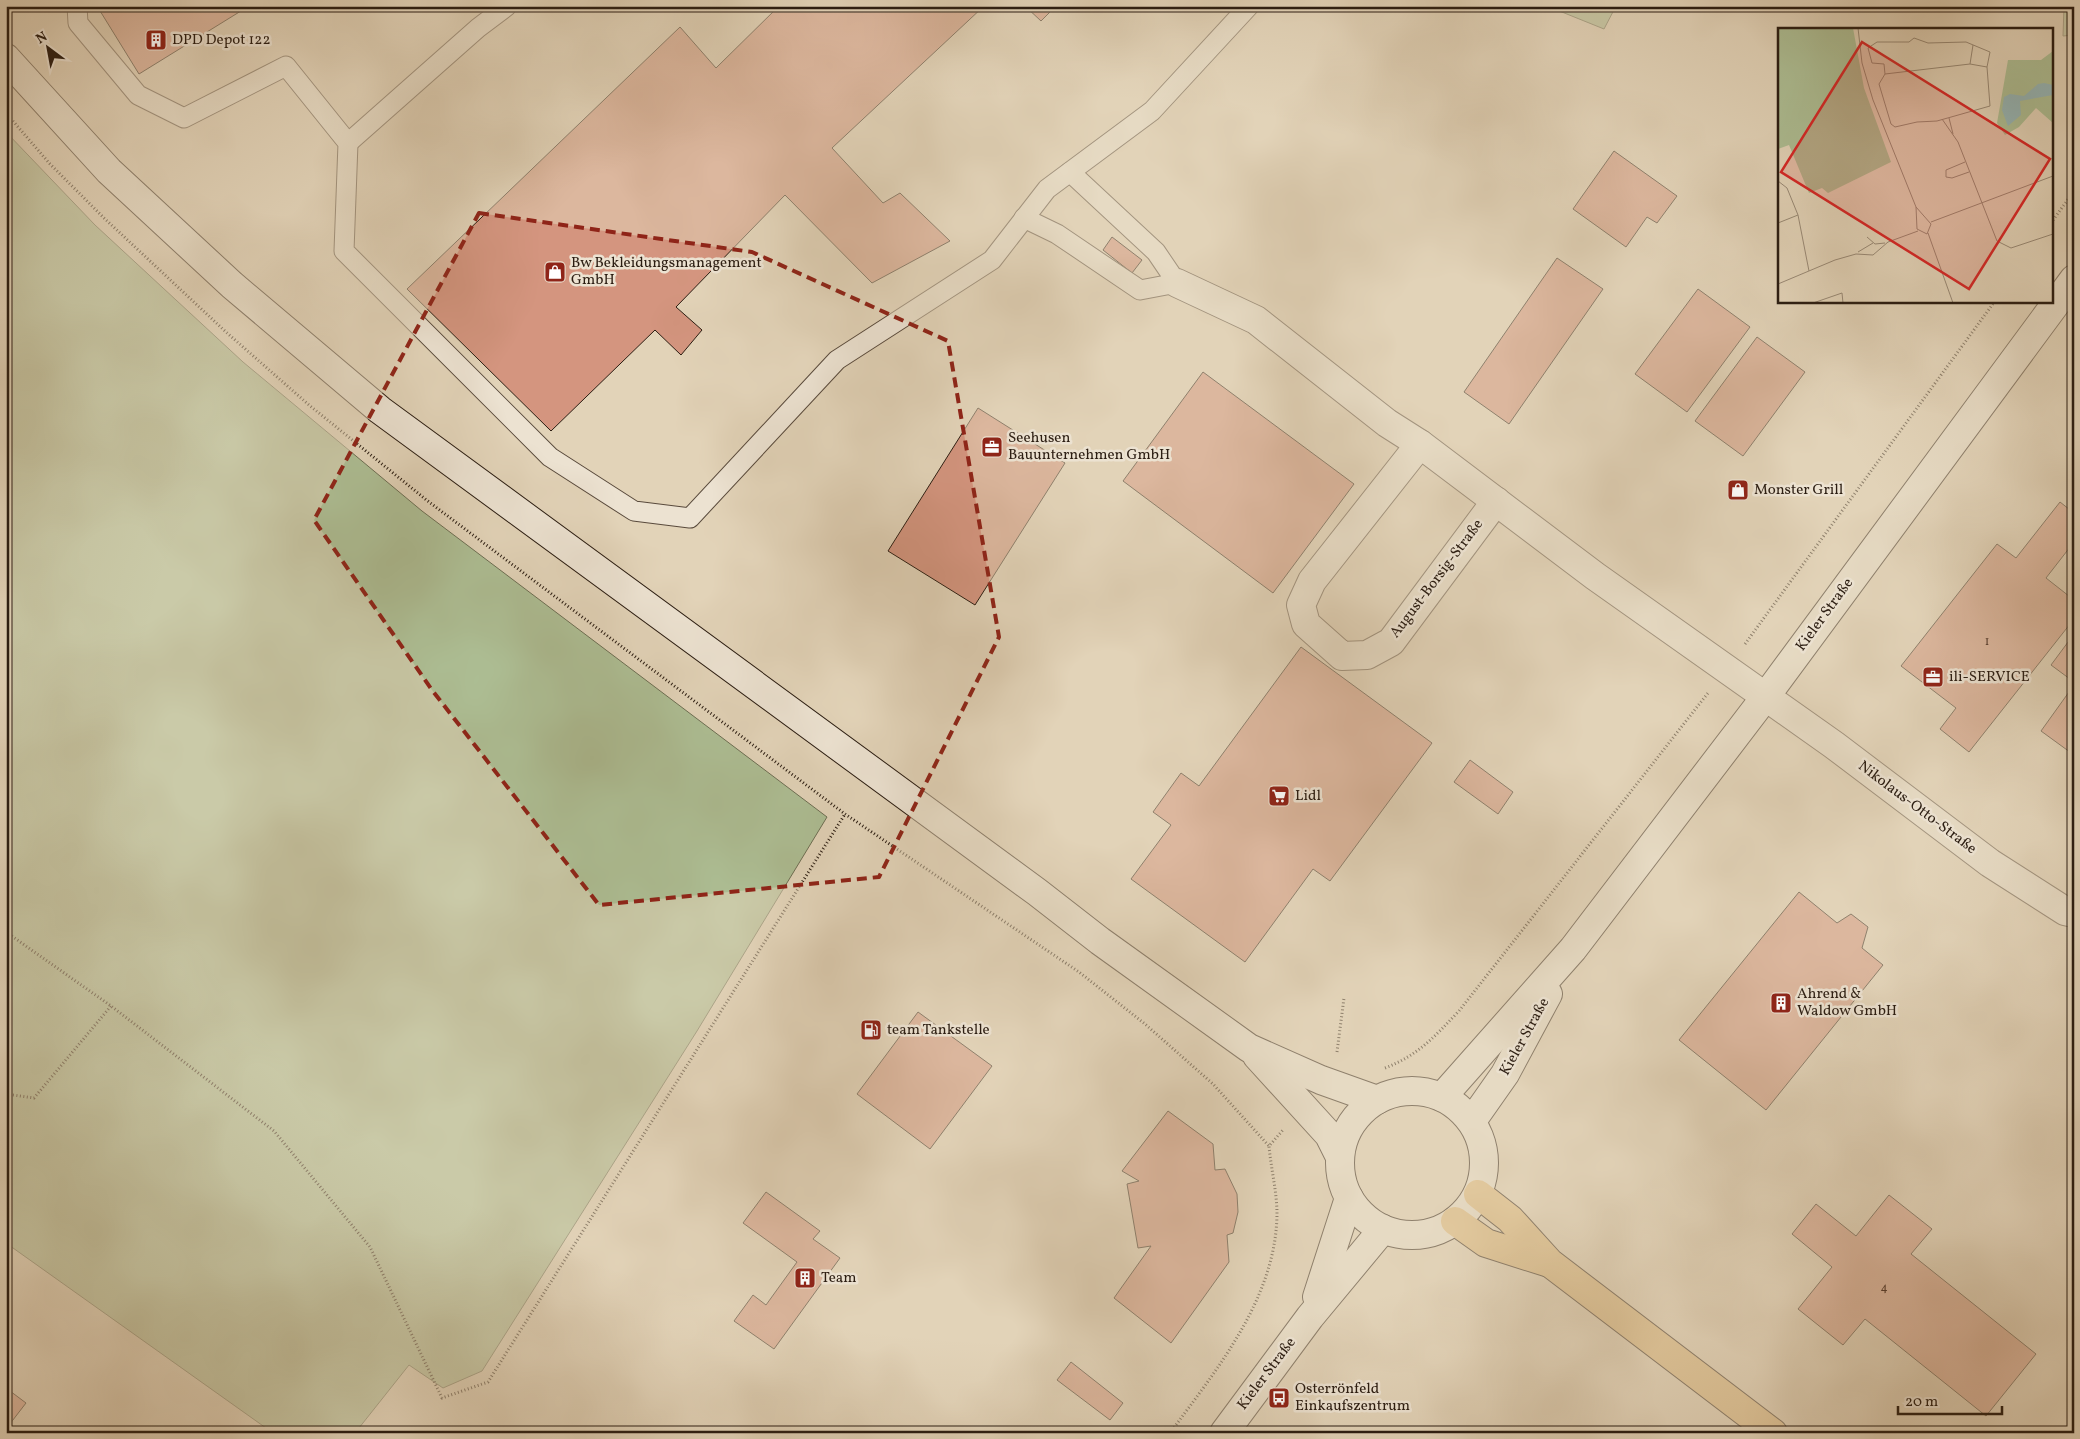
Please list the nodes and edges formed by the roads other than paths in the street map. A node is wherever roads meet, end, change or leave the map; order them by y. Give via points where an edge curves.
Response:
1 (77, 6) edge
2 (507, 6) edge
3 (1249, 6) edge
4 (6, 58) edge
5 (348, 143) junction
6 (1070, 172) junction
7 (1024, 218) junction
8 (2074, 279) edge
9 (1177, 283) junction
10 (1420, 444) junction
11 (1496, 501) junction
12 (1766, 696) junction
13 (2074, 913) edge
14 (1573, 949) junction
15 (1249, 1048) junction
16 (1442, 1097) junction
17 (1377, 1100) junction
18 (1472, 1121) junction
19 (1340, 1157) junction
20 (1478, 1194) junction
21 (1349, 1198) junction
22 (1455, 1221) junction
23 (1383, 1229) junction
24 (1550, 1263) junction
25 (1310, 1316) junction
26 (1224, 1433) edge
27 (1773, 1433) edge

1 - 5 lane via 78,23 138,95 184,118 286,66
2 - 5 lane
3 - 6 lane via 1152,111
4 - 15 street via 109,171 232,285 380,410
5 - 7 lane via 344,252 550,457 634,511 690,518 837,360 992,260
6 - 7 lane via 1047,189
6 - 9 lane via 1156,252
7 - 9 lane via 1057,234 1140,290
8 - 12 street, Kieler Straße
9 - 10 street via 1256,320 1387,423
10 - 11 street
10 - 11 street, August-Borsig-Straße via 1312,581 1301,605 1306,624 1342,656 1368,655 1392,642
11 - 12 street via 1595,576
12 - 13 street, Nikolaus-Otto-Straße via 1990,863 2064,911
12 - 14 street, Kieler Straße
14 - 16 street, Kieler Straße
14 - 18 street, Kieler Straße via 1505,1074
15 - 17 street via 1321,1080
15 - 19 street via 1329,1135
16 - 17 street via 1413,1091 1398,1092
16 - 18 street
17 - 19 street via 1359,1114 1346,1134
18 - 20 street via 1484,1149 1483,1179
19 - 21 street
20 - 22 street
20 - 24 highway via 1510,1219
21 - 23 street via 1358,1211
21 - 25 street, Kieler Straße
22 - 23 street via 1420,1235
22 - 24 highway via 1486,1243
23 - 25 street, Kieler Straße
24 - 27 highway
25 - 26 street, Kieler Straße

